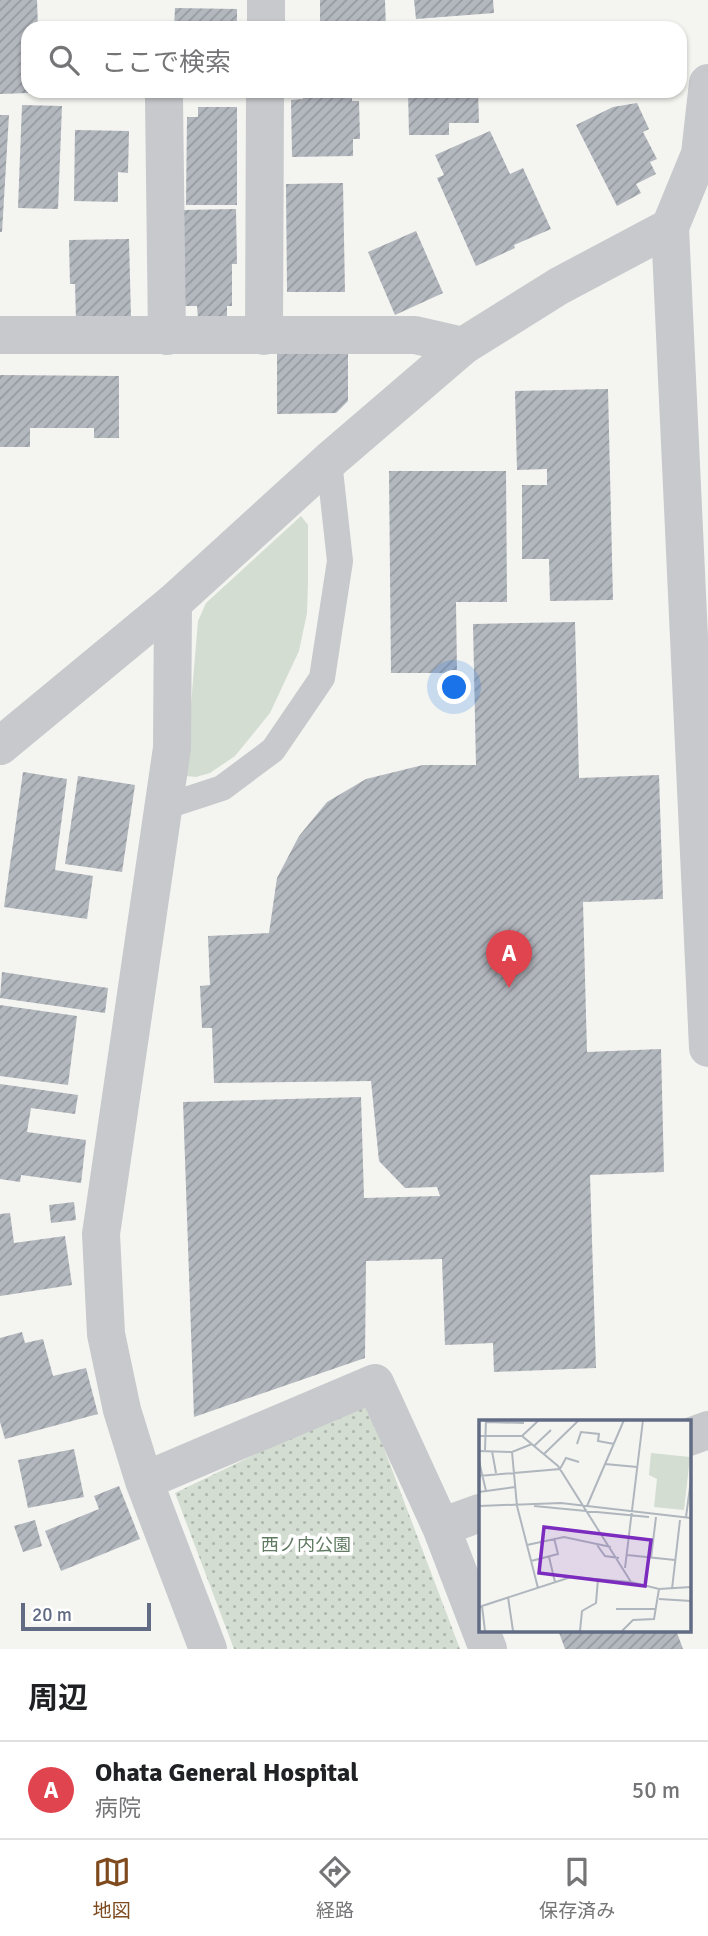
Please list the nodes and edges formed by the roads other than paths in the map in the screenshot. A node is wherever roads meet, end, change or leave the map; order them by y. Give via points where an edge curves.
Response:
1 (266, 0) edge
2 (266, 21) edge
3 (708, 83) edge
4 (164, 98) dead end
5 (265, 98) edge
6 (670, 227) junction
7 (0, 335) edge
8 (167, 336) junction
9 (264, 337) junction
10 (463, 346) junction
11 (329, 461) junction
12 (697, 569) edge
13 (173, 603) junction
14 (701, 734) edge
15 (0, 746) edge
16 (164, 807) junction
17 (708, 1048) edge
18 (708, 1430) edge
19 (690, 1437) edge
20 (144, 1481) junction
21 (479, 1514) edge
22 (441, 1527) junction
23 (479, 1626) edge
24 (481, 1632) edge
25 (208, 1649) edge
26 (488, 1649) edge

1 - 2 street
3 - 6 street via 700,154
4 - 8 street
5 - 9 street
6 - 10 street via 559,286
6 - 12 street
7 - 8 street
8 - 9 street
9 - 10 street via 415,335
10 - 11 street
11 - 13 street
11 - 16 lane via 340,561 322,678 273,750 222,788
12 - 14 street
13 - 15 street
13 - 16 street via 172,748
14 - 17 street
16 - 20 street via 101,1234 106,1334 122,1410
18 - 19 street
20 - 22 street via 375,1383
20 - 25 street
21 - 22 street
22 - 23 street
24 - 26 street

